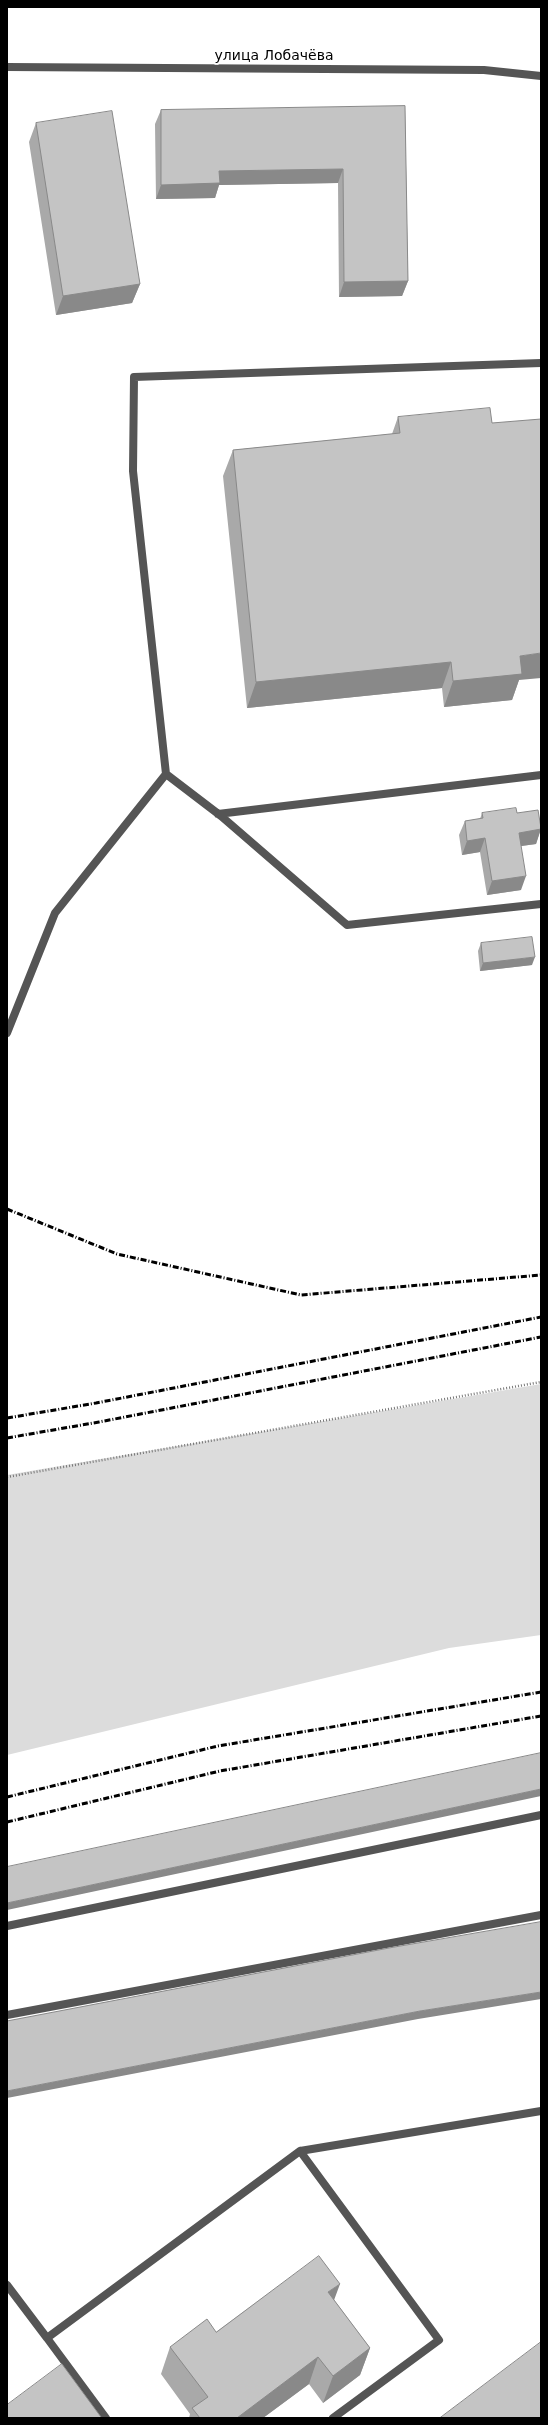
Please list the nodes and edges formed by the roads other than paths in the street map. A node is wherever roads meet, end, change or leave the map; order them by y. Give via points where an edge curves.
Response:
1 (7, 67) edge
2 (541, 76) edge
3 (541, 363) edge
4 (166, 774) junction
5 (541, 775) edge
6 (218, 814) junction
7 (541, 904) edge
8 (7, 1033) edge
9 (541, 1815) edge
10 (541, 1915) edge
11 (7, 1926) edge
12 (7, 2015) edge
13 (541, 2111) edge
14 (300, 2151) junction
15 (7, 2285) edge
16 (47, 2338) junction
17 (106, 2418) edge
18 (333, 2418) edge

1 - 2 street, улица Лобачёва via 484,70
3 - 4 street via 134,377 133,471
4 - 6 street
4 - 8 street via 55,913
5 - 6 street
6 - 7 street via 347,924
9 - 11 street
10 - 12 street
13 - 14 street
14 - 16 street
14 - 18 street via 439,2340
15 - 16 street
16 - 17 street

